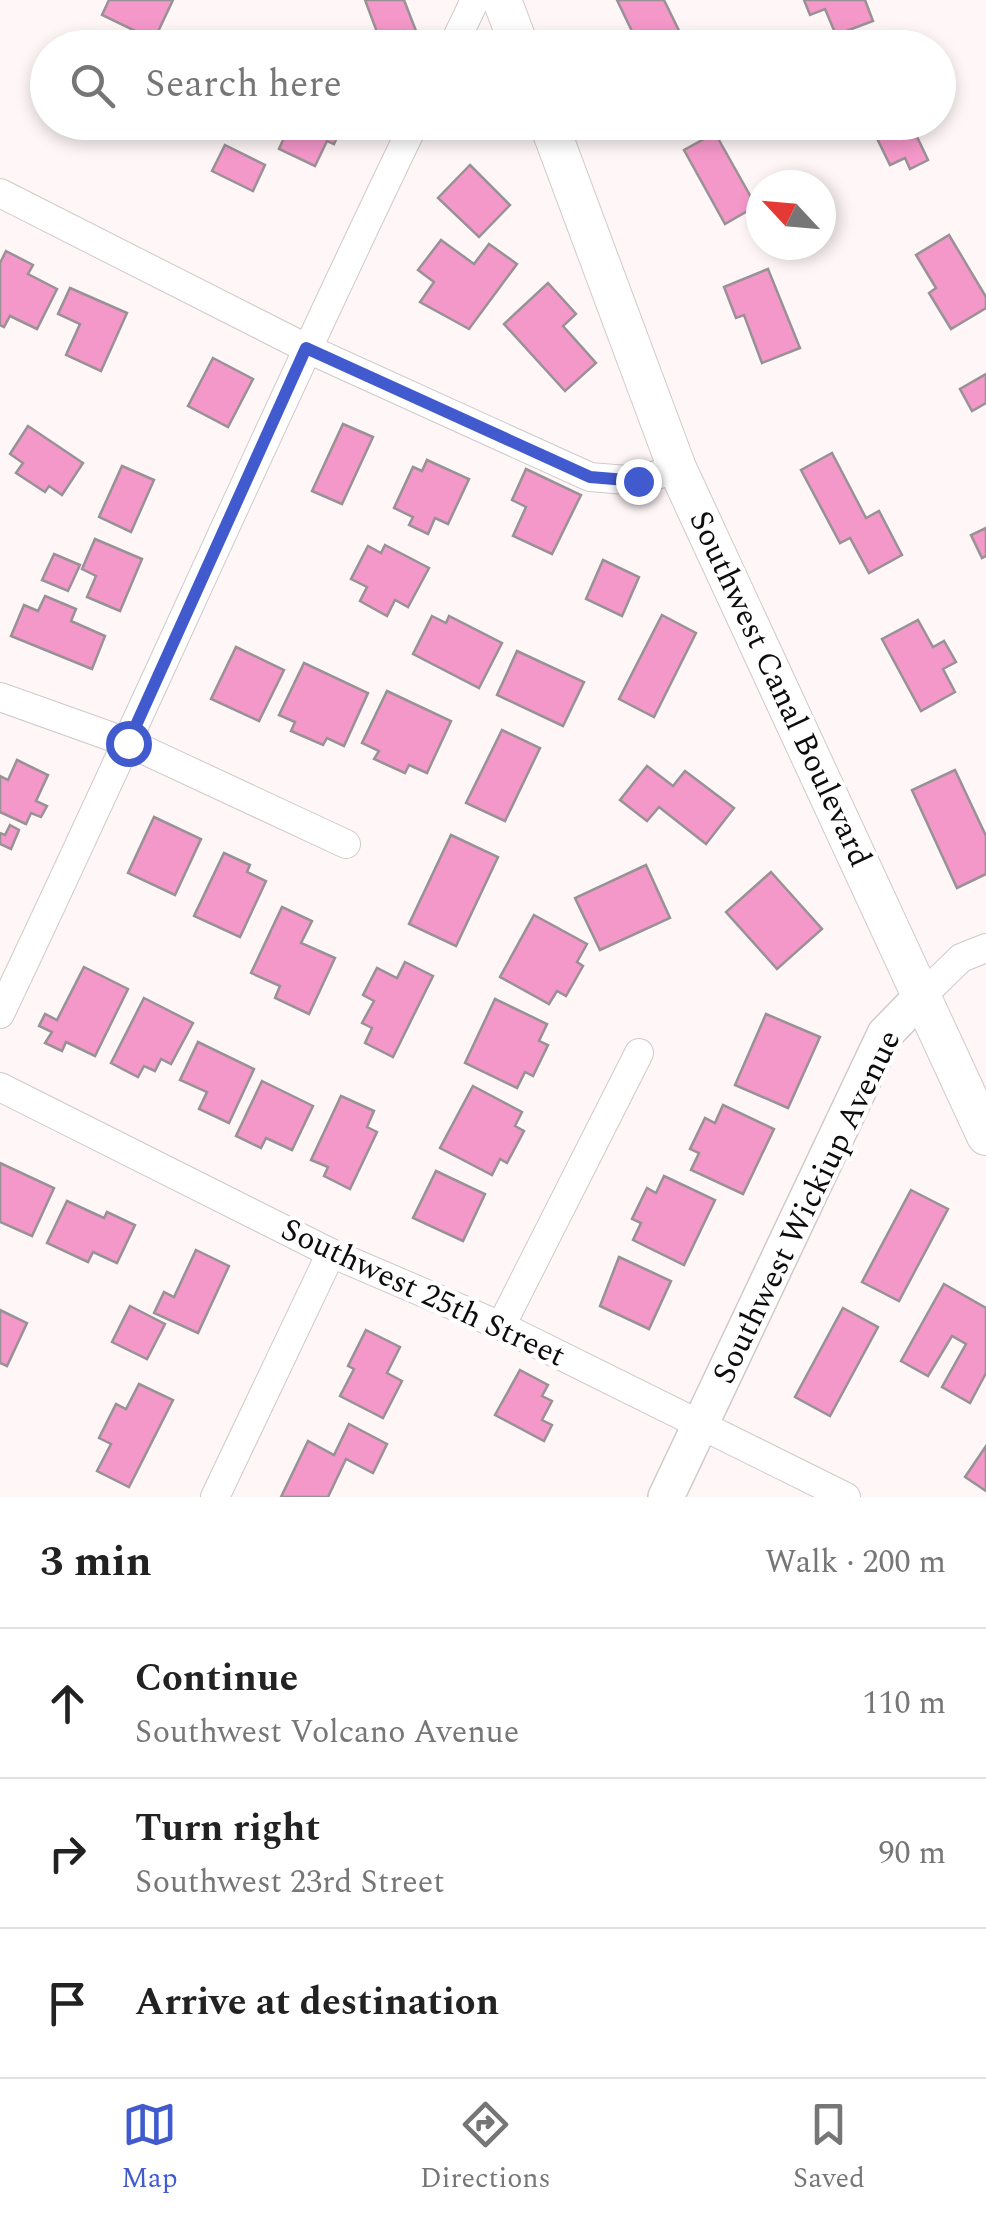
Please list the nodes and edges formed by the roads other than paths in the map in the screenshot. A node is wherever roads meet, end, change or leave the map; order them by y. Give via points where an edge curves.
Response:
1 (475, 0) edge
2 (502, 0) edge
3 (461, 30) edge
4 (513, 30) edge
5 (406, 140) edge
6 (555, 140) edge
7 (0, 193) edge
8 (306, 348) junction
9 (677, 468) junction
10 (0, 697) edge
11 (128, 743) junction
12 (346, 844) dead end
13 (986, 948) edge
14 (922, 996) junction
15 (0, 1014) edge
16 (639, 1053) dead end
17 (0, 1087) edge
18 (986, 1136) edge
19 (331, 1253) junction
20 (501, 1326) junction
21 (700, 1426) junction
22 (215, 1497) edge
23 (666, 1497) edge
24 (846, 1497) edge

1 - 3 street
2 - 4 main road
5 - 8 street
6 - 9 main road, Southwest Canal Boulevard
7 - 8 street
8 - 9 street via 590,477 638,481
8 - 11 street
9 - 14 main road, Southwest Canal Boulevard
10 - 11 street
11 - 12 street
11 - 15 street
13 - 14 street, Southwest Wickiup Avenue via 961,958
14 - 18 main road, Southwest Canal Boulevard
14 - 21 street, Southwest Wickiup Avenue via 885,1034
16 - 20 street
17 - 19 street, Southwest 25th Street
19 - 20 street, Southwest 25th Street
19 - 22 street
20 - 21 street, Southwest 25th Street
21 - 23 street, Southwest Wickiup Avenue
21 - 24 street, Southwest 25th Street

